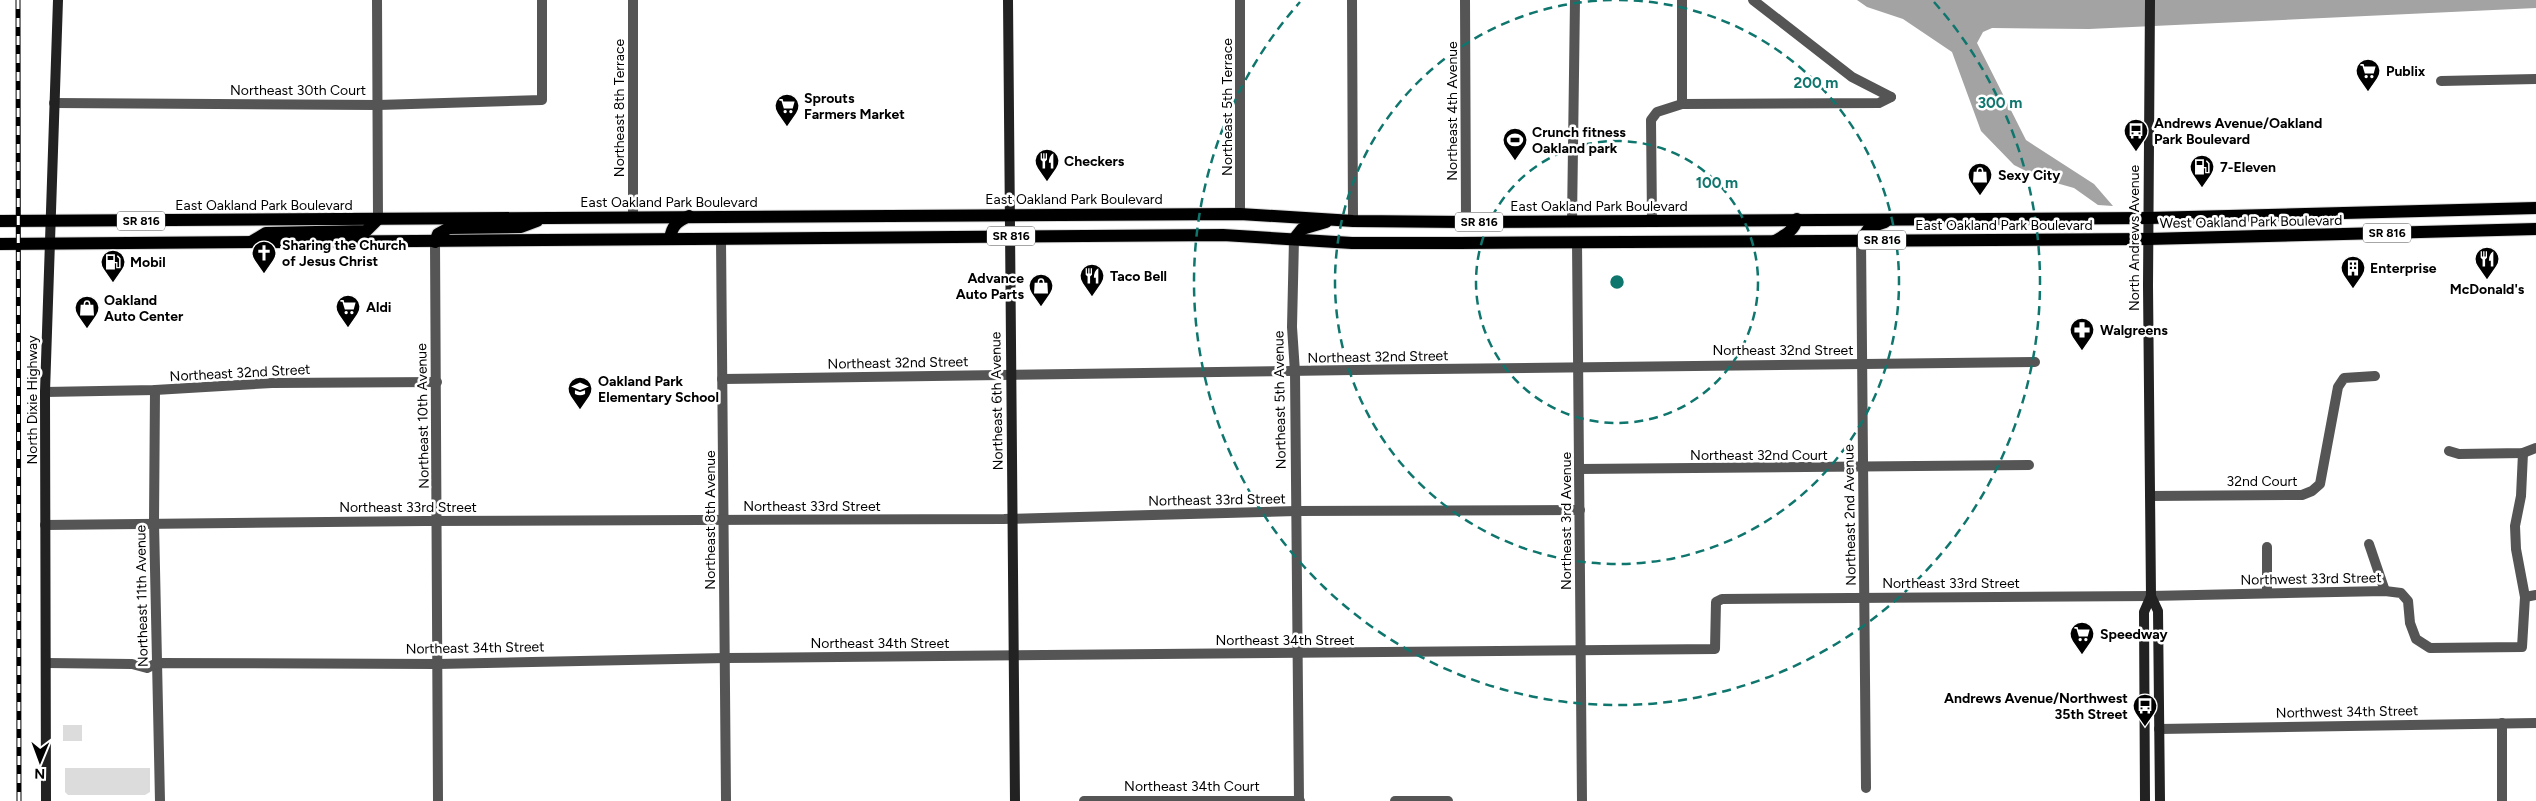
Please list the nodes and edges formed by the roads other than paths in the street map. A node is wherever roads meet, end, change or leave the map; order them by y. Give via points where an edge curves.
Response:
1 (58, 0) edge
2 (376, 0) edge
3 (542, 0) edge
4 (633, 0) edge
5 (1008, 0) edge
6 (1240, 0) edge
7 (1352, 0) edge
8 (1465, 0) edge
9 (1575, 0) edge
10 (1682, 0) edge
11 (1753, 0) edge
12 (2150, 0) edge
13 (2536, 79) edge
14 (2441, 81) dead end
15 (54, 103) junction
16 (378, 104) junction
17 (1682, 104) junction
18 (2519, 208) junction
19 (2536, 208) edge
20 (1009, 214) junction
21 (1240, 214) junction
22 (689, 216) junction
23 (634, 217) junction
24 (541, 218) junction
25 (1894, 218) junction
26 (2148, 218) junction
27 (378, 219) junction
28 (1797, 219) junction
29 (1333, 220) junction
30 (1652, 220) junction
31 (0, 221) edge
32 (49, 221) junction
33 (1353, 221) junction
34 (1572, 221) junction
35 (1606, 221) junction
36 (1466, 222) junction
37 (2536, 229) edge
38 (2418, 232) junction
39 (1009, 236) junction
40 (670, 239) junction
41 (721, 239) junction
42 (1294, 239) junction
43 (2148, 239) junction
44 (620, 240) junction
45 (1861, 240) junction
46 (1775, 241) junction
47 (251, 242) junction
48 (435, 242) junction
49 (1577, 242) junction
50 (1441, 243) junction
51 (0, 244) edge
52 (48, 244) junction
53 (2035, 362) dead end
54 (1862, 364) junction
55 (1578, 366) junction
56 (1295, 372) junction
57 (1011, 375) junction
58 (2375, 376) dead end
59 (722, 379) junction
60 (436, 382) junction
61 (155, 390) junction
62 (45, 392) junction
63 (2536, 448) edge
64 (2449, 451) dead end
65 (2523, 453) junction
66 (2029, 465) dead end
67 (1862, 468) junction
68 (1579, 469) junction
69 (2150, 496) junction
70 (1580, 510) junction
71 (1296, 512) junction
72 (1012, 518) junction
73 (438, 520) junction
74 (724, 520) junction
75 (154, 522) junction
76 (46, 525) junction
77 (2369, 544) dead end
78 (2267, 547) dead end
79 (2385, 591) junction
80 (2267, 593) junction
81 (2536, 595) edge
82 (2151, 596) junction
83 (2525, 597) junction
84 (1866, 598) junction
85 (1715, 649) joint
86 (1581, 652) junction
87 (1297, 653) junction
88 (1013, 656) junction
89 (724, 658) junction
90 (157, 663) junction
91 (47, 664) junction
92 (438, 664) junction
93 (2536, 723) edge
94 (2502, 724) junction
95 (2159, 729) junction
96 (1866, 788) dead end
97 (46, 801) edge
98 (160, 801) edge
99 (438, 801) edge
100 (726, 801) edge
101 (1015, 801) edge
102 (1084, 801) edge
103 (1299, 801) edge
104 (1395, 801) edge
105 (1448, 801) edge
106 (1582, 801) edge
107 (2145, 801) edge
108 (2160, 801) edge
109 (2502, 801) edge

1 - 15 main road, North Dixie Highway
2 - 16 street
3 - 16 street, Northeast 30th Court via 542,100
4 - 23 street, Northeast 8th Terrace
5 - 20 main road, Northeast 6th Avenue
6 - 21 street, Northeast 5th Terrace
7 - 33 street
8 - 36 street, Northeast 4th Avenue
9 - 34 street
10 - 17 street
11 - 17 street via 1852,77 1891,97 1879,103
12 - 26 main road, North Andrews Avenue
13 - 14 street
15 - 16 street, Northeast 30th Court
15 - 32 main road, North Dixie Highway
16 - 27 street
17 - 30 street via 1657,112 1651,120
18 - 19 main road, West Oakland Park Boulevard / SR 816
18 - 26 main road, West Oakland Park Boulevard / SR 816
18 - 38 main road via 2478,216 2427,219
20 - 21 main road, East Oakland Park Boulevard / SR 816
20 - 22 main road, East Oakland Park Boulevard / SR 816
20 - 39 main road, Northeast 6th Avenue
21 - 29 main road, East Oakland Park Boulevard / SR 816
22 - 23 main road, East Oakland Park Boulevard / SR 816
22 - 40 main road via 671,228
23 - 24 main road, East Oakland Park Boulevard / SR 816
23 - 44 main road via 631,229
24 - 27 main road, East Oakland Park Boulevard / SR 816
24 - 48 main road via 520,227 449,228 438,234
25 - 26 main road, East Oakland Park Boulevard / SR 816
25 - 28 main road, East Oakland Park Boulevard / SR 816
25 - 45 main road via 1870,227
26 - 43 main road, North Andrews Avenue
27 - 32 main road, East Oakland Park Boulevard / SR 816
27 - 47 main road via 366,230 266,233
28 - 30 main road, East Oakland Park Boulevard / SR 816
28 - 46 main road via 1789,233
29 - 33 main road, East Oakland Park Boulevard / SR 816
29 - 42 main road via 1302,229
30 - 35 main road, East Oakland Park Boulevard / SR 816
31 - 32 main road, East Oakland Park Boulevard / SR 816
32 - 52 main road, North Dixie Highway
33 - 36 main road, East Oakland Park Boulevard / SR 816
34 - 35 main road, East Oakland Park Boulevard / SR 816
34 - 36 main road, East Oakland Park Boulevard / SR 816
35 - 49 main road via 1586,229
36 - 50 main road via 1463,229
37 - 38 main road, West Oakland Park Boulevard / SR 816
38 - 43 main road, West Oakland Park Boulevard / SR 816
39 - 41 main road, East Oakland Park Boulevard / SR 816
39 - 42 main road, East Oakland Park Boulevard / SR 816 via 1239,235
39 - 57 main road, Northeast 6th Avenue
40 - 41 main road, East Oakland Park Boulevard / SR 816
40 - 44 main road, East Oakland Park Boulevard / SR 816
41 - 59 street, Northeast 8th Avenue
42 - 50 main road, East Oakland Park Boulevard / SR 816
42 - 56 street, Northeast 5th Avenue via 1292,327
43 - 45 main road, East Oakland Park Boulevard / SR 816
43 - 69 main road, North Andrews Avenue
44 - 48 main road, East Oakland Park Boulevard / SR 816
45 - 46 main road, East Oakland Park Boulevard / SR 816
45 - 54 street, Northeast 2nd Avenue
46 - 49 main road, East Oakland Park Boulevard / SR 816
47 - 48 main road, East Oakland Park Boulevard / SR 816
47 - 52 main road, East Oakland Park Boulevard / SR 816
48 - 60 street, Northeast 10th Avenue
49 - 50 main road, East Oakland Park Boulevard / SR 816
49 - 55 street, Northeast 3rd Avenue
51 - 52 main road, East Oakland Park Boulevard / SR 816
52 - 62 main road, North Dixie Highway
53 - 54 street, Northeast 32nd Street
54 - 55 street, Northeast 32nd Street
54 - 67 street, Northeast 2nd Avenue
55 - 56 street, Northeast 32nd Street
55 - 68 street, Northeast 3rd Avenue
56 - 57 street, Northeast 32nd Street
56 - 71 street, Northeast 5th Avenue
57 - 59 street, Northeast 32nd Street
57 - 72 main road, Northeast 6th Avenue
58 - 69 street, 32nd Court via 2344,378 2338,387 2320,484 2312,491 2302,495
59 - 74 street, Northeast 8th Avenue
60 - 61 street, Northeast 32nd Street via 272,383
60 - 73 street, Northeast 10th Avenue
61 - 62 street, Northeast 32nd Street
61 - 75 street, Northeast 11th Avenue
62 - 76 main road, North Dixie Highway
63 - 65 street
64 - 65 street via 2459,454
65 - 83 street via 2515,526
66 - 67 street, Northeast 32nd Court
67 - 68 street, Northeast 32nd Court
67 - 84 street, Northeast 2nd Avenue
68 - 70 street, Northeast 3rd Avenue
69 - 82 main road, North Andrews Avenue
70 - 71 street, Northeast 33rd Street
70 - 86 street, Northeast 3rd Avenue
71 - 72 street, Northeast 33rd Street
71 - 87 street, Northeast 5th Avenue
72 - 74 street, Northeast 33rd Street
72 - 88 main road, Northeast 6th Avenue
73 - 74 street, Northeast 33rd Street
73 - 75 street, Northeast 33rd Street
73 - 92 street, Northeast 10th Avenue
74 - 89 street, Northeast 8th Avenue
75 - 76 street, Northeast 33rd Street
75 - 90 street, Northeast 11th Avenue
76 - 91 main road, North Dixie Highway
77 - 79 street
78 - 80 street
79 - 80 street, Northwest 33rd Street
79 - 83 street, Northwest 33rd Street via 2402,593 2408,601 2410,623 2416,639 2430,648 2522,648
80 - 82 street, Northwest 33rd Street
81 - 83 street
82 - 84 street, Northeast 33rd Street
82 - 95 main road, North Andrews Avenue via 2158,611
82 - 107 main road, North Andrews Avenue via 2144,612
84 - 85 street, Northeast 33rd Street via 1722,599 1716,602 1714,611
84 - 96 street, Northeast 2nd Avenue
85 - 86 street, Northeast 34th Street
86 - 87 street, Northeast 34th Street
86 - 106 street, Northeast 3rd Avenue
87 - 88 street, Northeast 34th Street
87 - 103 street, Northeast 5th Avenue
88 - 89 street, Northeast 34th Street
88 - 101 main road, Northeast 6th Avenue
89 - 92 street, Northeast 34th Street
89 - 100 street, Northeast 8th Avenue
90 - 91 street, Northeast 34th Street via 147,668 132,664
90 - 92 street, Northeast 34th Street
90 - 98 street, Northeast 11th Avenue
91 - 97 main road, North Dixie Highway
92 - 99 street, Northeast 10th Avenue
93 - 94 street, Northwest 34th Street
94 - 95 street, Northwest 34th Street
94 - 109 street
95 - 108 main road, North Andrews Avenue
102 - 103 street, Northeast 34th Court
104 - 105 street

